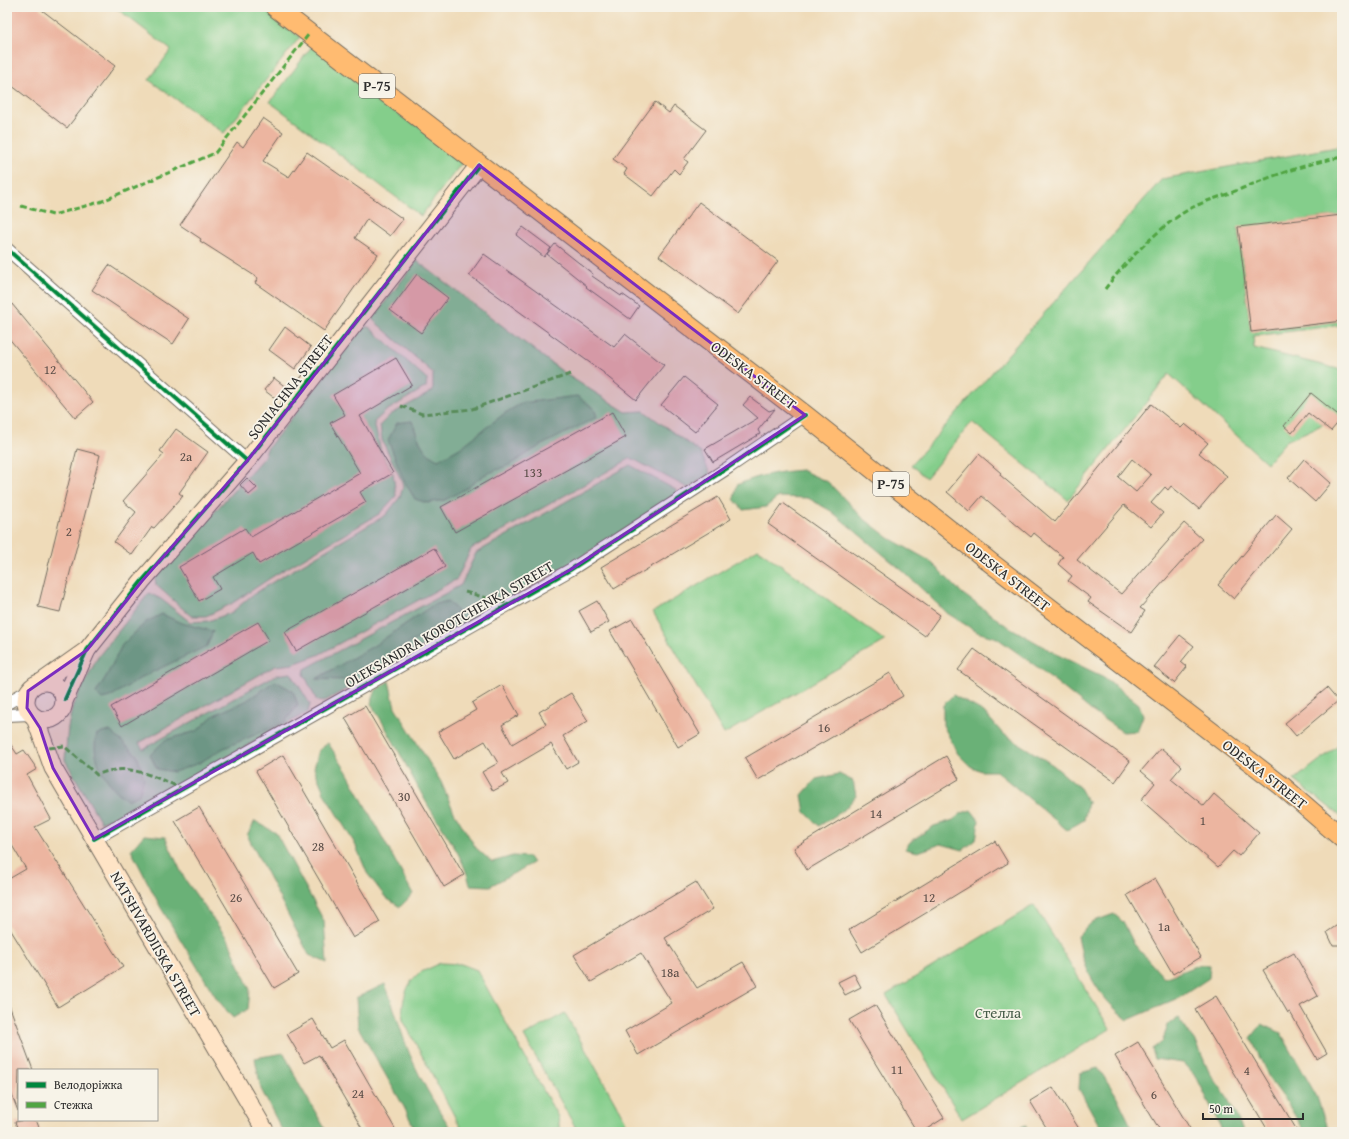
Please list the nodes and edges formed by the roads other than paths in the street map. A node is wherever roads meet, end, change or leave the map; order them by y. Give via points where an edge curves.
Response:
1 (275, 7) edge
2 (479, 165) junction
3 (7, 249) edge
4 (805, 415) junction
5 (247, 461) junction
6 (87, 650) junction
7 (44, 681) junction
8 (28, 691) junction
9 (7, 703) edge
10 (63, 705) junction
11 (7, 715) edge
12 (32, 716) junction
13 (47, 756) junction
14 (1342, 838) edge
15 (94, 839) junction
16 (266, 1132) edge

1 - 2 main road, ODESKA STREET / Р-75
2 - 4 main road, ODESKA STREET / Р-75
2 - 5 street, SONIACHNA STREET
3 - 5 street
4 - 14 main road, ODESKA STREET / Р-75 via 991,563 1282,786
4 - 15 street, OLEKSANDRA KOROTCHENKA STREET via 570,570
5 - 6 street, SONIACHNA STREET via 142,581
6 - 7 street, SONIACHNA STREET
6 - 10 street, SONIACHNA STREET
7 - 8 street via 32,686
7 - 10 street via 60,688
8 - 9 street
8 - 12 street via 25,702
10 - 12 street via 52,719 40,720
10 - 13 street
11 - 12 street
12 - 13 street, NATSHVARDIISKA STREET via 43,739
13 - 15 street, NATSHVARDIISKA STREET
15 - 16 street, NATSHVARDIISKA STREET

